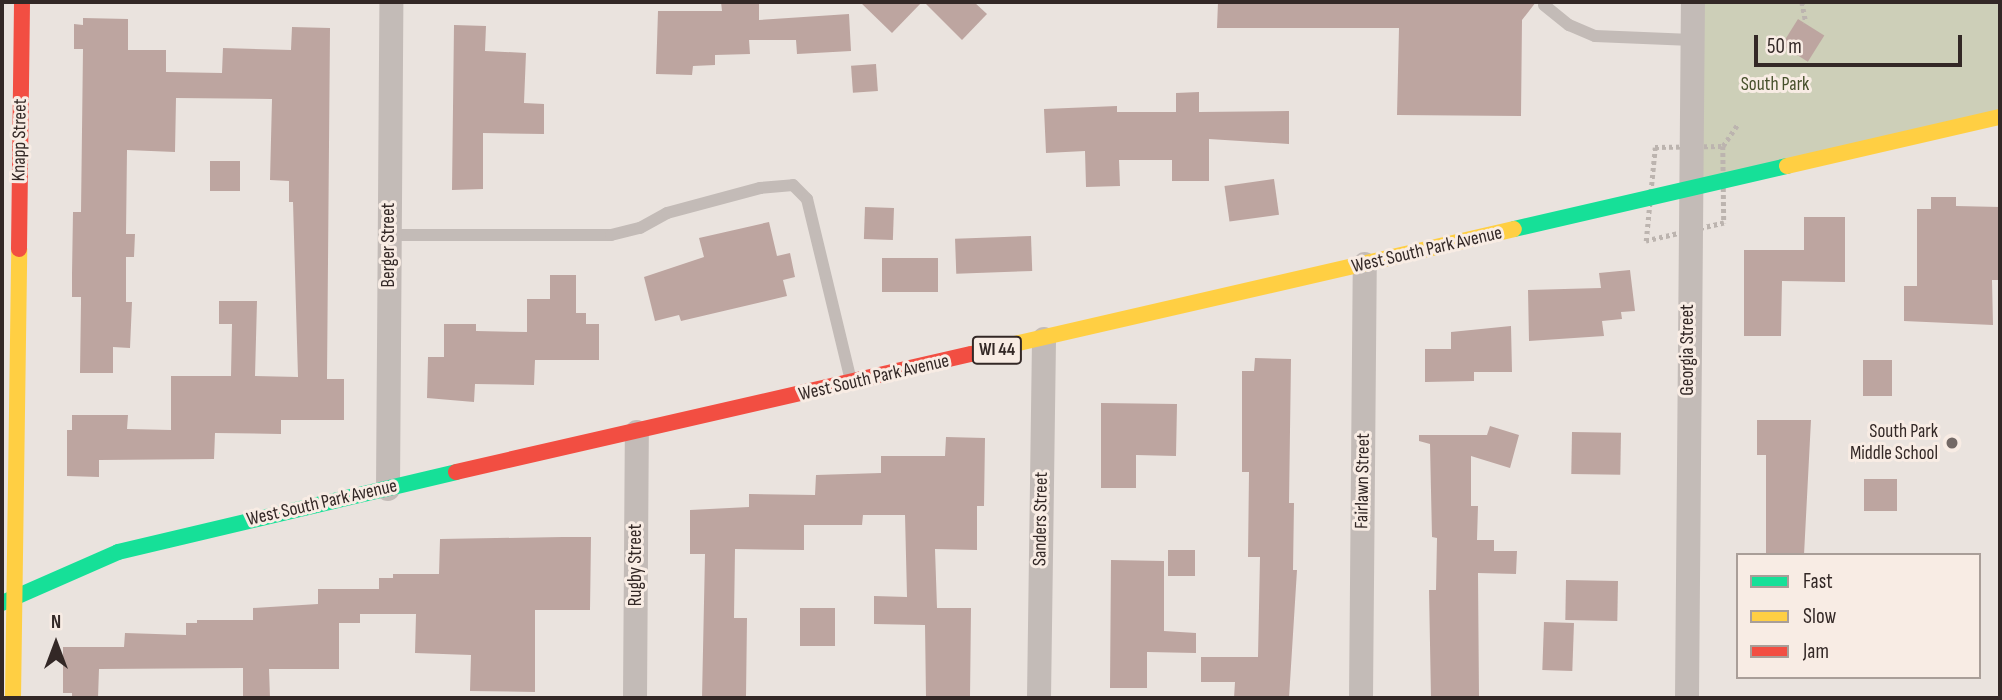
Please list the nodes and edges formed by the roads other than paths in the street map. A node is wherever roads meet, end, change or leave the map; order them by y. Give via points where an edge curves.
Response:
1 (22, 2) edge
2 (391, 2) edge
3 (1693, 2) edge
4 (1544, 5) dead end
5 (1692, 40) junction
6 (2000, 117) edge
7 (1689, 190) junction
8 (390, 235) junction
9 (1365, 264) junction
10 (10, 287) edge
11 (1044, 339) junction
12 (851, 383) junction
13 (637, 432) junction
14 (388, 489) junction
15 (7, 599) edge
16 (13, 698) edge
17 (635, 698) edge
18 (1039, 698) edge
19 (1361, 698) edge
20 (1687, 698) edge

1 - 10 main road, Knapp Street
2 - 8 street, Berger Street
3 - 5 street, Georgia Street
4 - 5 lane via 1569,25 1595,36
5 - 7 street, Georgia Street
6 - 7 main road, West South Park Avenue / WI 44
7 - 9 main road, West South Park Avenue / WI 44
7 - 20 street, Georgia Street
8 - 12 lane via 625,233 667,214 760,188 793,185 807,199
8 - 14 street, Berger Street
9 - 11 main road, West South Park Avenue / WI 44
9 - 19 street, Fairlawn Street
10 - 15 main road, Knapp Street
11 - 12 main road, West South Park Avenue / WI 44
11 - 18 street, Sanders Street
12 - 13 main road, West South Park Avenue / WI 44
13 - 14 main road, West South Park Avenue / WI 44
13 - 17 street, Rugby Street
14 - 15 main road, West South Park Avenue / WI 44 via 118,552
15 - 16 main road, Knapp Street

